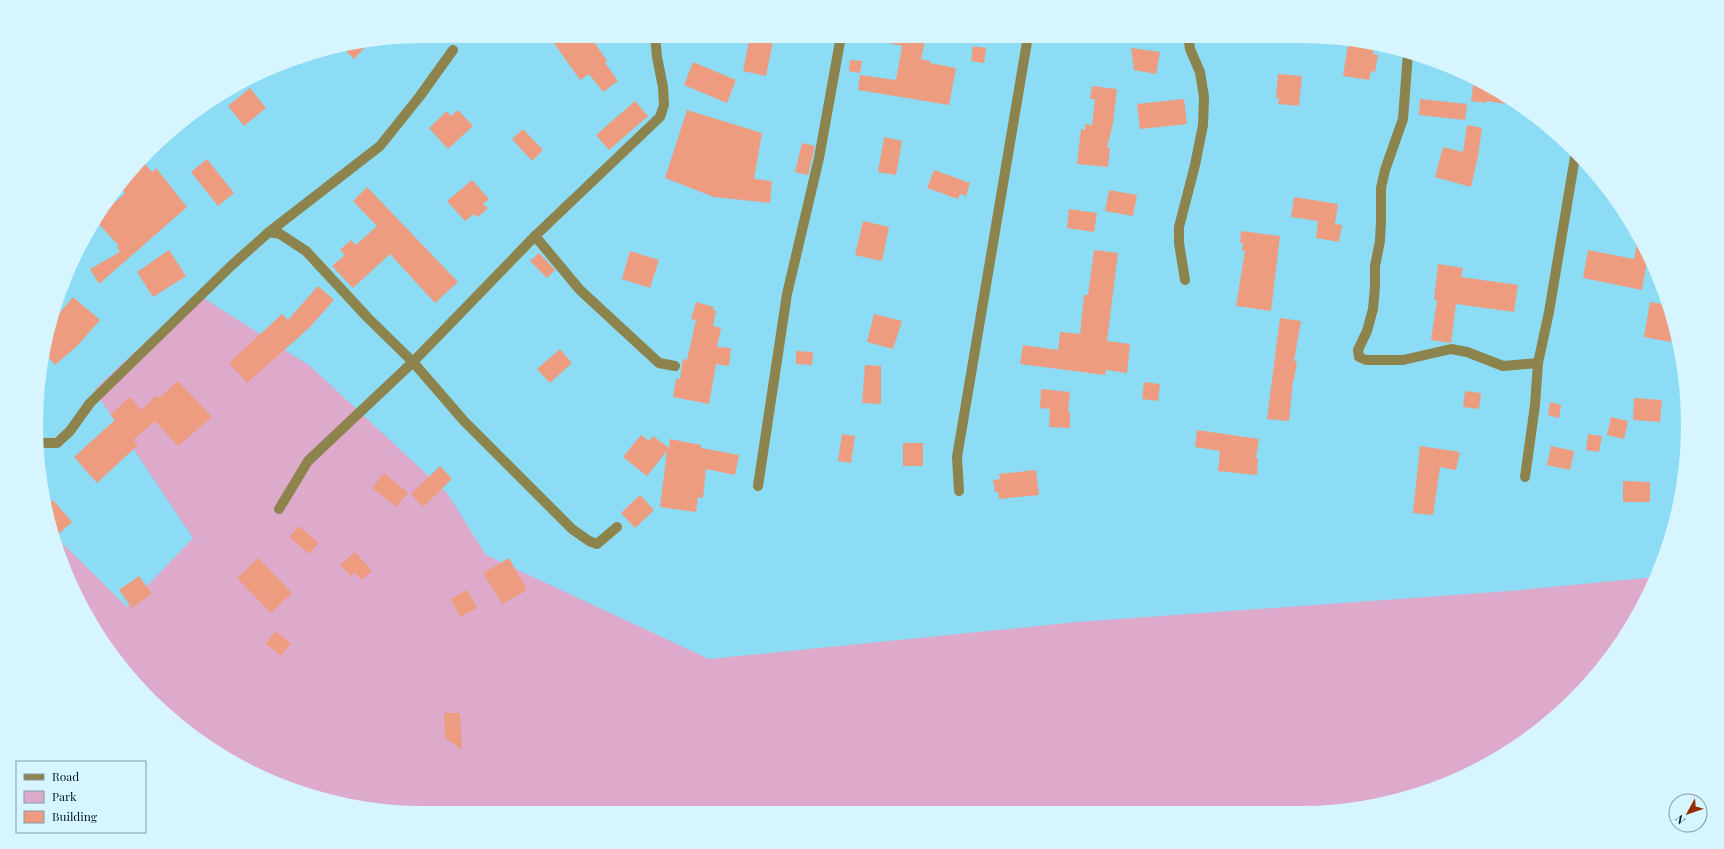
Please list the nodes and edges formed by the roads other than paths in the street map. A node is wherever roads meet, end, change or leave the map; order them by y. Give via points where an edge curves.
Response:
1 (656, 43) edge
2 (840, 43) edge
3 (1027, 43) edge
4 (1189, 43) edge
5 (453, 50) dead end
6 (1408, 59) edge
7 (1575, 161) edge
8 (268, 232) junction
9 (534, 236) junction
10 (1185, 280) dead end
11 (413, 362) junction
12 (1538, 363) junction
13 (675, 366) dead end
14 (44, 444) edge
15 (1525, 477) dead end
16 (758, 486) dead end
17 (958, 490) dead end
18 (279, 509) dead end
19 (617, 527) dead end

1 - 9 street via 663,87 664,105 660,117
2 - 16 street via 819,158 787,294
3 - 17 street via 957,457
4 - 10 street via 1200,72 1204,97 1203,125 1179,227
5 - 8 street via 380,146
6 - 12 street via 1403,119 1385,170 1372,309 1367,331 1358,350 1359,357 1366,360 1403,360 1451,349 1467,352 1503,366
7 - 12 street
8 - 11 street via 280,234 306,251
8 - 14 street via 90,403 70,432 57,443
9 - 11 street
9 - 13 street via 580,290 659,363
11 - 18 street via 308,460
11 - 19 street via 464,421 572,529 597,544
12 - 15 street

